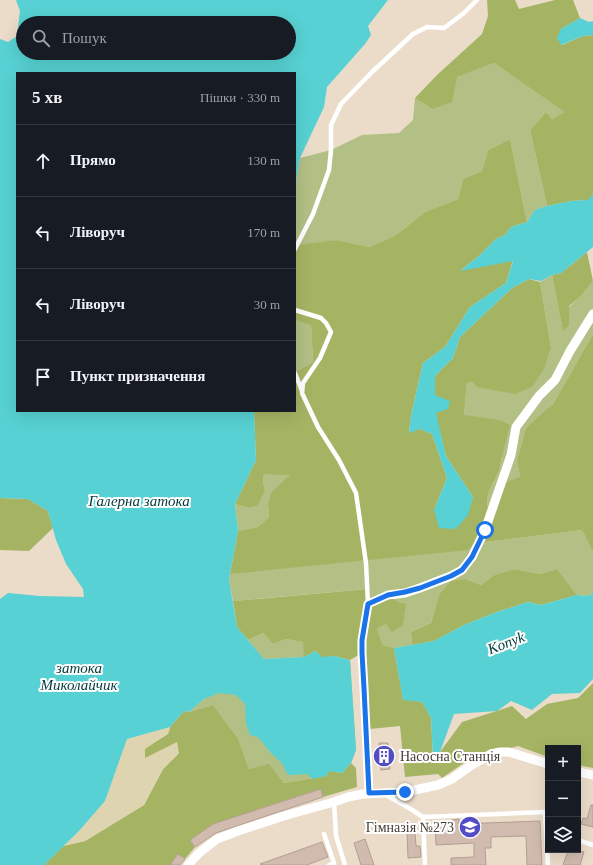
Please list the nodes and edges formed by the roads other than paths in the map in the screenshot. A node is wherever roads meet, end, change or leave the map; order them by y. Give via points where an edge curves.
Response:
1 (477, 0) edge
2 (296, 247) edge
3 (296, 310) edge
4 (593, 314) edge
5 (296, 376) edge
6 (302, 393) junction
7 (368, 604) junction
8 (545, 763) edge
9 (581, 773) edge
10 (593, 775) edge
11 (369, 793) junction
12 (382, 793) junction
13 (334, 802) junction
14 (423, 817) junction
15 (324, 834) dead end
16 (581, 841) edge
17 (593, 844) edge
18 (188, 865) edge
19 (329, 865) edge
20 (345, 865) edge
21 (425, 865) edge
22 (548, 865) edge

1 - 2 lane via 444,28 427,27 413,34 341,104 331,125 329,170 313,214
3 - 6 lane via 321,318 331,332 320,358 303,383
4 - 7 street via 555,380 539,396 516,427 511,455 485,530 466,566 451,576 405,592 388,595
5 - 6 lane
6 - 7 lane via 318,427 356,492 366,563
7 - 11 street via 362,653
8 - 12 street via 509,752 500,752 491,754 438,785 405,792
9 - 10 street
11 - 12 street
11 - 13 street
12 - 14 lane
13 - 18 street via 273,819 217,839
13 - 20 lane via 336,836
14 - 21 lane
14 - 22 lane via 545,812
15 - 19 lane via 334,863
16 - 17 lane

